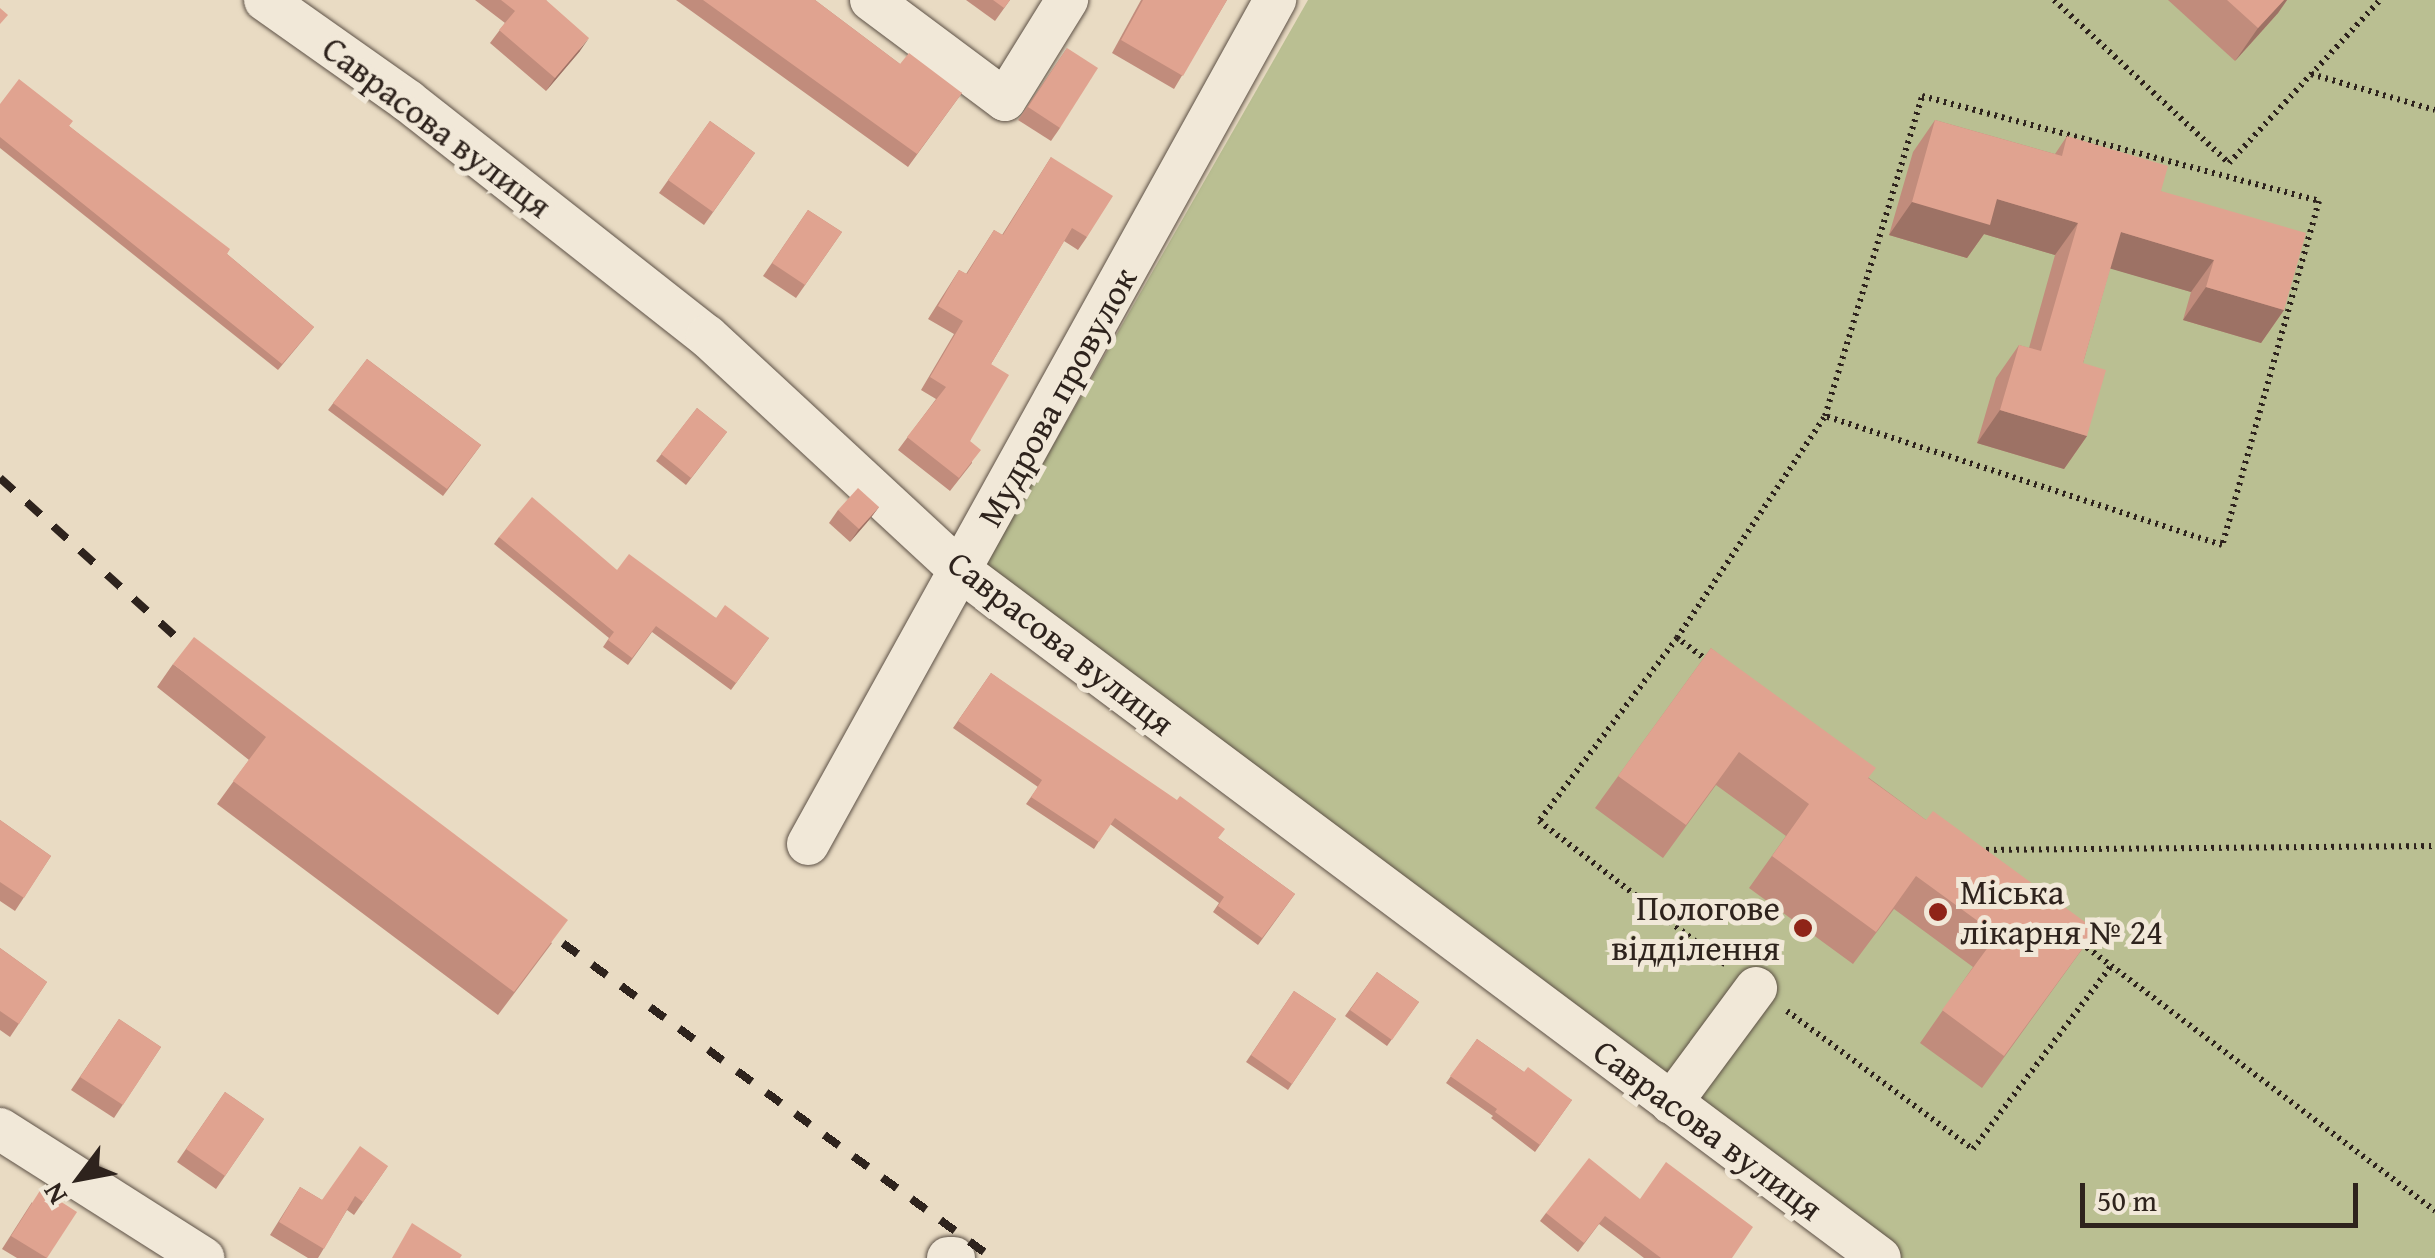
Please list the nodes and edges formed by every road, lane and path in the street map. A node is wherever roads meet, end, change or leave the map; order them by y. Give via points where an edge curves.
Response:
1 (265, 0) edge
2 (871, 0) edge
3 (1067, 0) edge
4 (1275, 0) edge
5 (2054, 0) edge
6 (2380, 0) edge
7 (2311, 74) junction
8 (2435, 110) edge
9 (2229, 163) junction
10 (2226, 177) junction
11 (1824, 416) junction
12 (962, 570) junction
13 (1677, 638) junction
14 (1724, 674) edge
15 (808, 844) dead end
16 (2435, 846) edge
17 (1958, 851) edge
18 (2065, 931) edge
19 (2110, 966) junction
20 (1756, 988) junction
21 (1670, 1103) junction
22 (0, 1129) edge
23 (2435, 1211) edge
24 (202, 1258) edge
25 (1880, 1258) edge

1 - 12 street, Саврасова вулиця via 408,100 708,336
2 - 3 street via 1005,100
4 - 12 street, Мудрова провулок
5 - 9 path
6 - 7 path
7 - 8 path
7 - 9 path
9 - 10 path
10 - 11 path via 1922,96
10 - 11 path via 2319,202 2222,545
11 - 13 path
12 - 15 street, Мудрова провулок
12 - 21 street, Саврасова вулиця
13 - 14 path
13 - 20 path via 1540,821
16 - 17 path
18 - 19 path
19 - 20 path via 1973,1149
19 - 23 path
20 - 21 street
21 - 25 street, Саврасова вулиця
22 - 24 street

